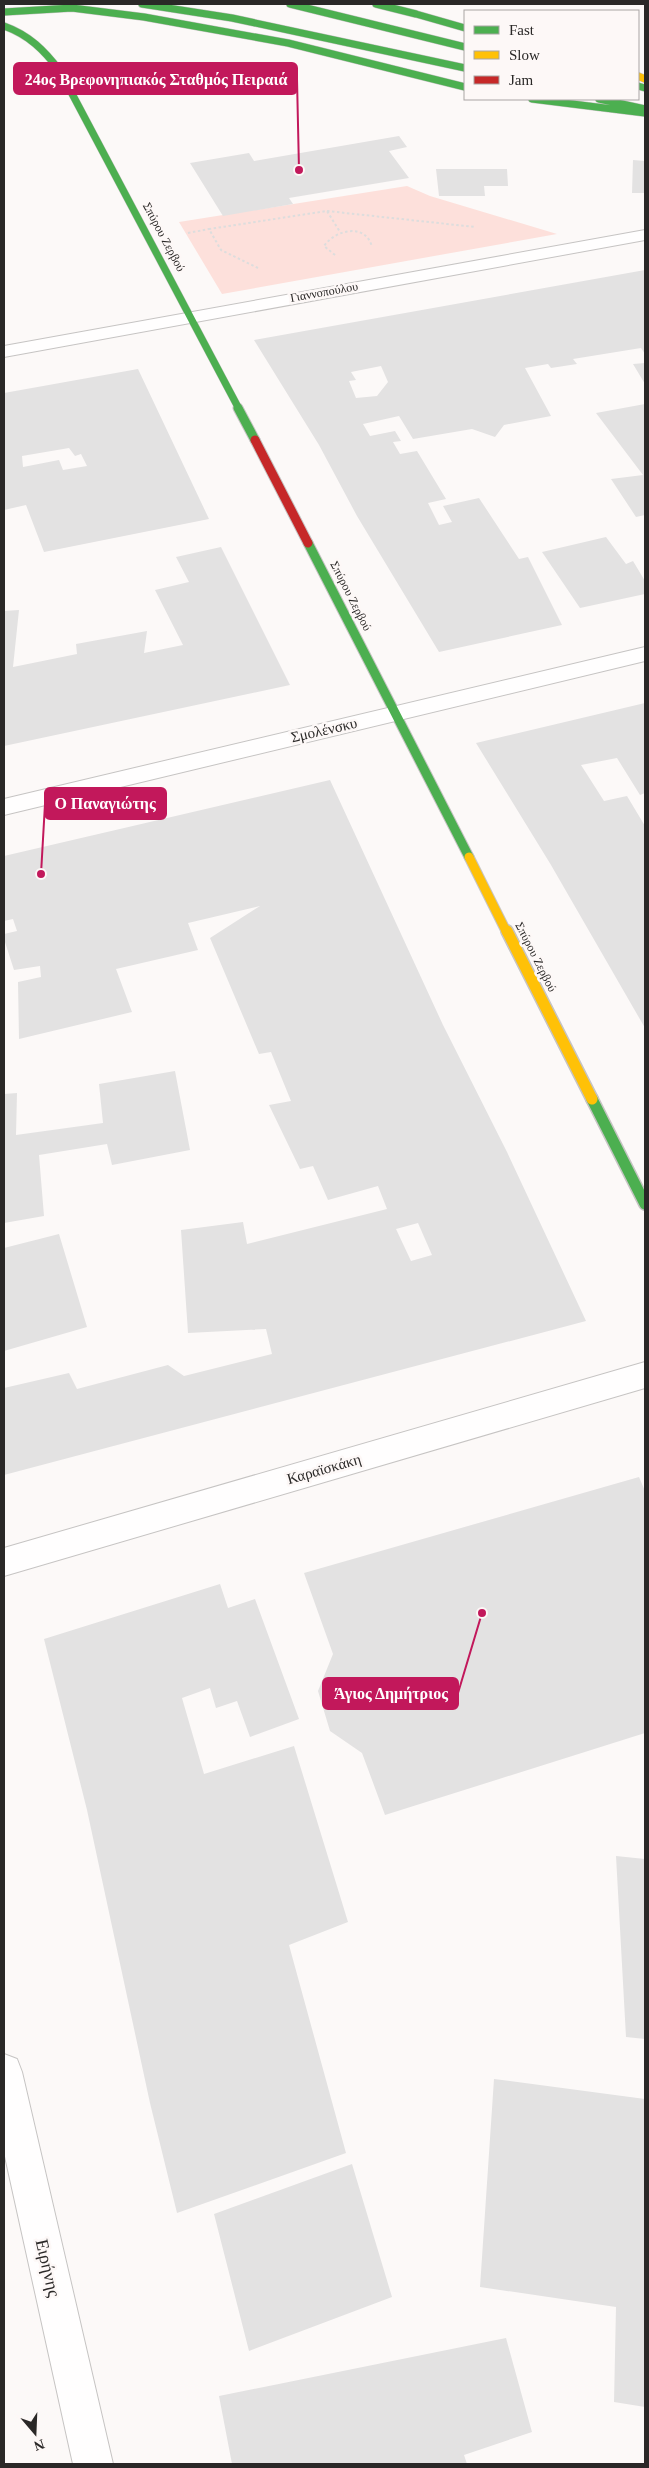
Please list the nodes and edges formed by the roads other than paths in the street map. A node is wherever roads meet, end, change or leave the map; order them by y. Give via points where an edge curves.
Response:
1 (52, 4) edge
2 (112, 4) edge
3 (142, 4) edge
4 (290, 4) edge
5 (376, 4) edge
6 (399, 4) edge
7 (4, 12) edge
8 (416, 14) junction
9 (144, 17) junction
10 (4, 26) edge
11 (464, 27) edge
12 (464, 47) edge
13 (464, 68) edge
14 (464, 86) edge
15 (541, 100) edge
16 (603, 100) edge
17 (645, 111) edge
18 (645, 235) edge
19 (192, 316) junction
20 (4, 352) edge
21 (645, 654) edge
22 (397, 713) junction
23 (4, 807) edge
24 (645, 1204) edge
25 (645, 1376) edge
26 (4, 1562) edge
27 (4, 2072) edge
28 (93, 2464) edge

1 - 7 main road
2 - 9 main road
3 - 13 main road via 232,18
4 - 12 main road
5 - 8 main road
6 - 8 main road
7 - 9 main road via 72,8
8 - 11 main road
9 - 14 main road via 288,43
10 - 19 main road, Σπύρου Ζερβού via 25,32 60,71
15 - 17 main road
16 - 17 main road
18 - 19 street, Γιαννοπούλου
19 - 20 street, Γιαννοπούλου
19 - 22 main road, Σπύρου Ζερβού
21 - 22 street, Σμολένσκυ
22 - 23 street, Σμολένσκυ
22 - 24 main road, Σπύρου Ζερβού
25 - 26 street, Καραϊσκάκη
27 - 28 street, Ειρήνης

